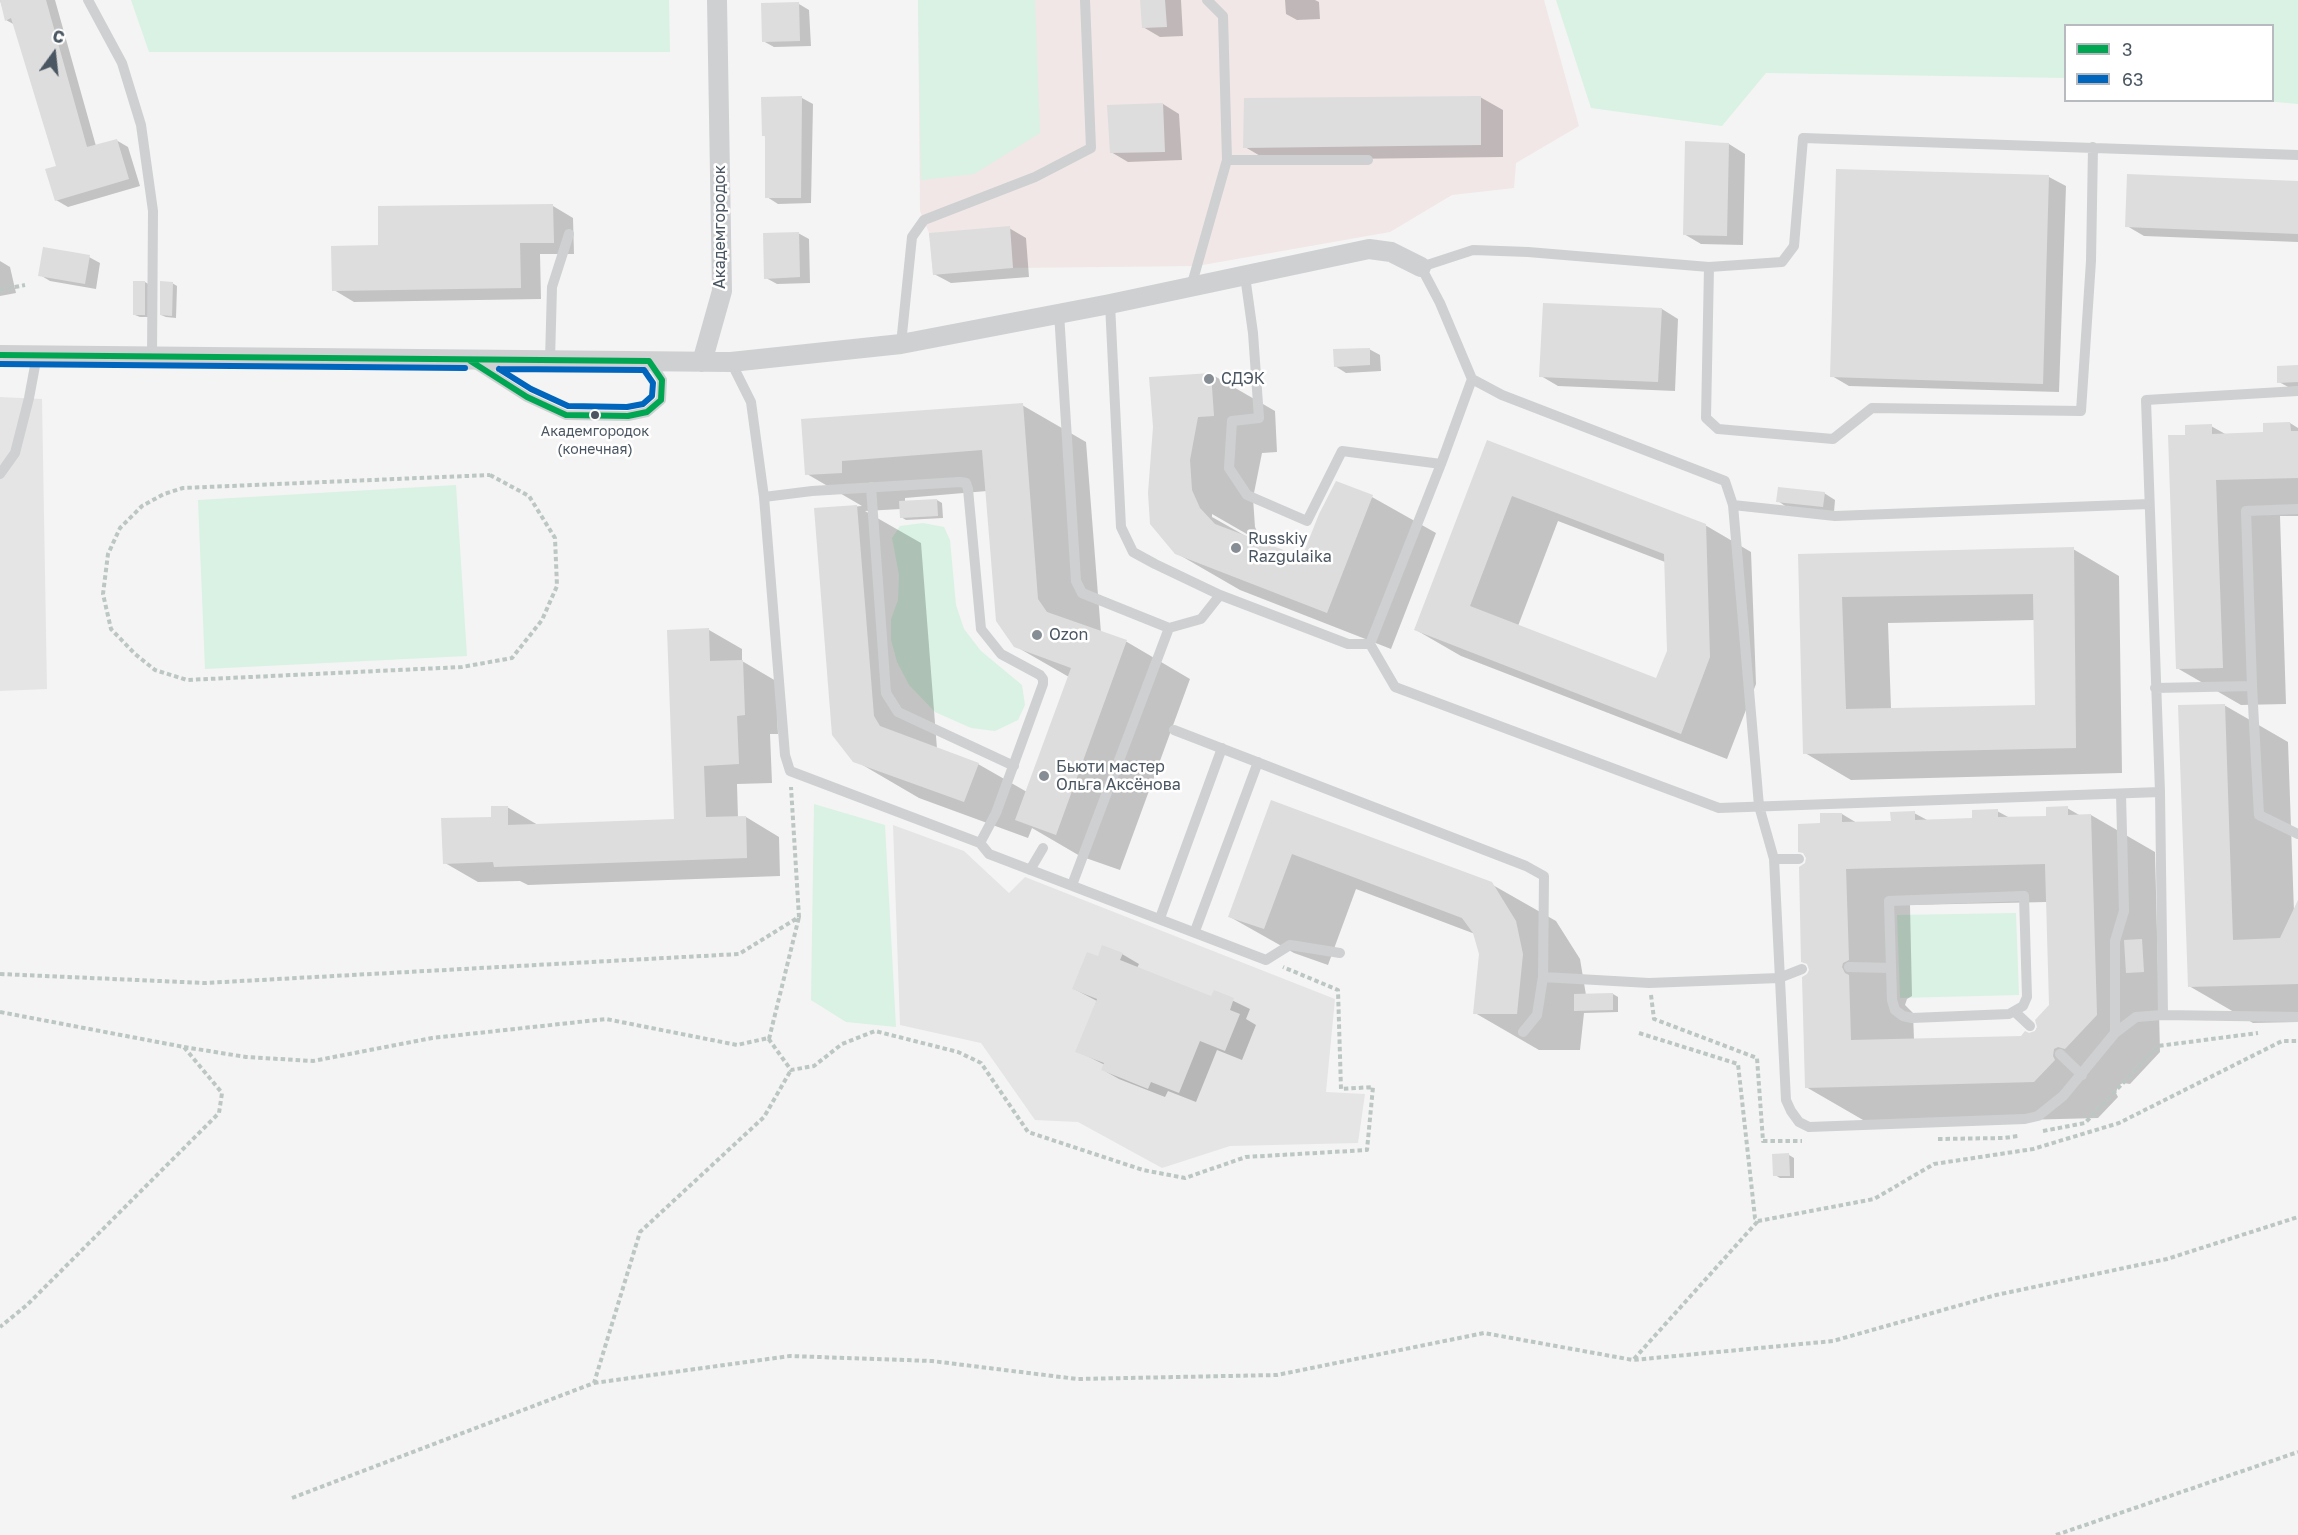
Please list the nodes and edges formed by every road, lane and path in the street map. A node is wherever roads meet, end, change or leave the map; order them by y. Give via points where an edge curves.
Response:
1 (88, 0) edge
2 (717, 0) edge
3 (1085, 0) edge
4 (1207, 0) edge
5 (2093, 147) junction
6 (2298, 155) edge
7 (1227, 160) junction
8 (1368, 160) dead end
9 (569, 234) dead end
10 (1421, 267) junction
11 (1709, 267) junction
12 (1245, 276) junction
13 (25, 285) dead end
14 (1191, 287) junction
15 (0, 290) edge
16 (1110, 304) junction
17 (1059, 313) junction
18 (901, 344) junction
19 (0, 355) edge
20 (37, 355) junction
21 (152, 357) junction
22 (469, 360) junction
23 (550, 360) junction
24 (650, 361) junction
25 (702, 362) junction
26 (731, 362) junction
27 (1472, 379) junction
28 (2298, 391) edge
29 (1441, 464) junction
30 (0, 474) edge
31 (871, 487) junction
32 (183, 489) joint
33 (764, 497) junction
34 (2148, 504) junction
35 (1733, 506) junction
36 (2298, 509) edge
37 (1220, 594) junction
38 (1169, 628) junction
39 (1370, 644) junction
40 (2252, 686) junction
41 (2155, 688) junction
42 (1174, 730) dead end
43 (1222, 748) junction
44 (1258, 762) junction
45 (1014, 766) junction
46 (790, 771) junction
47 (2160, 792) junction
48 (2121, 794) junction
49 (1759, 806) junction
50 (2298, 834) edge
51 (980, 843) junction
52 (1042, 848) dead end
53 (1799, 859) dead end
54 (1774, 860) junction
55 (1030, 870) junction
56 (1072, 885) junction
57 (799, 917) junction
58 (1160, 918) junction
59 (1195, 932) junction
60 (1340, 953) dead end
61 (1266, 960) junction
62 (1849, 968) dead end
63 (1891, 968) junction
64 (1802, 969) dead end
65 (0, 974) edge
66 (1543, 977) junction
67 (1779, 978) junction
68 (1649, 982) junction
69 (0, 1012) edge
70 (2015, 1012) junction
71 (2163, 1015) junction
72 (2298, 1017) edge
73 (2030, 1026) dead end
74 (1523, 1032) dead end
75 (2263, 1032) dead end
76 (2115, 1033) junction
77 (768, 1038) junction
78 (184, 1047) junction
79 (2060, 1054) dead end
80 (791, 1070) junction
81 (2082, 1075) junction
82 (2038, 1132) dead end
83 (2027, 1134) dead end
84 (1935, 1139) dead end
85 (1809, 1141) dead end
86 (2298, 1217) edge
87 (1758, 1221) dead end
88 (0, 1327) edge
89 (1633, 1360) junction
90 (594, 1383) junction
91 (2298, 1452) edge
92 (292, 1498) dead end
93 (2055, 1535) edge

1 - 21 lane via 122,63 141,124 153,211
2 - 25 street, Академгородок via 722,291
3 - 18 lane via 1090,148 1035,177 924,220 912,237
4 - 7 lane via 1223,16
5 - 6 lane
5 - 11 lane via 1803,138 1794,246 1782,262
5 - 11 lane via 2091,261 2081,411 1872,408 1833,439 1718,429 1706,418
7 - 8 lane
7 - 14 lane
9 - 23 lane via 552,287
10 - 11 lane via 1473,250
10 - 12 street via 1390,252 1370,249
10 - 27 lane
12 - 14 street
12 - 29 lane via 1259,418 1232,420 1229,468 1247,495 1307,521 1341,451
13 - 15 path
14 - 16 street
16 - 17 street
16 - 37 lane via 1122,527 1133,552
17 - 18 street
17 - 38 lane via 1076,581 1082,593
18 - 26 street
19 - 20 street
20 - 21 street
20 - 30 lane via 15,453
21 - 22 street
22 - 23 street
22 - 24 lane via 527,398 566,415 606,416 647,412 661,400 662,380
23 - 24 street
24 - 25 street
25 - 26 street
26 - 33 lane via 751,402
27 - 29 lane
27 - 35 lane via 1502,395 1725,481
28 - 34 lane via 2146,400
29 - 39 lane
31 - 33 lane
31 - 45 lane via 886,693 898,712
31 - 45 lane via 966,483 981,629 1001,654 1043,679 1044,684
32 - 32 path via 489,475 529,496 555,538 557,586 542,620 512,658 462,666 187,680 155,670 135,654 111,629 103,594 108,554 120,528 142,506
33 - 46 lane via 785,756
34 - 35 lane via 1835,516
34 - 41 lane
35 - 49 lane
36 - 40 lane via 2246,511
37 - 38 lane via 1201,619
37 - 39 lane via 1348,644
38 - 56 lane
39 - 49 lane via 1395,687 1719,808
40 - 41 lane
40 - 50 lane via 2259,815
41 - 47 lane
42 - 43 lane
43 - 44 lane
43 - 58 lane
44 - 59 lane
44 - 66 lane via 1544,876
45 - 51 lane
46 - 51 lane
46 - 57 path
47 - 48 lane
47 - 71 lane
48 - 49 lane
48 - 76 lane via 2124,910 2115,940
49 - 54 lane
51 - 55 lane via 989,854
52 - 55 lane
53 - 54 lane
54 - 67 lane
55 - 56 lane
56 - 58 lane
57 - 65 path via 739,954 205,983
57 - 77 path
58 - 59 lane
59 - 61 lane
60 - 61 lane via 1290,945
61 - 80 path via 1338,990 1341,1089 1373,1087 1367,1149 1246,1158 1185,1178 1143,1170 1028,1132 981,1063 958,1052 875,1031 842,1044 814,1066
62 - 63 lane
63 - 70 lane via 1892,1000 1904,1016
63 - 70 lane via 1889,901 2024,896 2026,997
64 - 67 lane
66 - 68 lane
66 - 74 lane via 1537,1015
67 - 68 lane
67 - 81 lane via 1786,1100 1795,1117 1809,1127 2025,1119 2049,1108
68 - 85 path via 1654,1018 1757,1058 1763,1141
69 - 78 path
70 - 73 lane
71 - 72 lane
71 - 76 lane via 2136,1017
75 - 82 path via 2158,1046 2085,1124
76 - 81 lane
77 - 78 path via 737,1045 606,1018 432,1038 313,1061 246,1057
77 - 80 path
78 - 88 path via 222,1093 219,1113 27,1305
79 - 81 lane
80 - 90 path via 764,1117 640,1232
83 - 84 path
86 - 89 path via 2167,1259 1996,1295 1833,1341
87 - 89 path
89 - 90 path via 1484,1333 1277,1375 1077,1379 932,1361 790,1356
90 - 92 path
91 - 93 path

